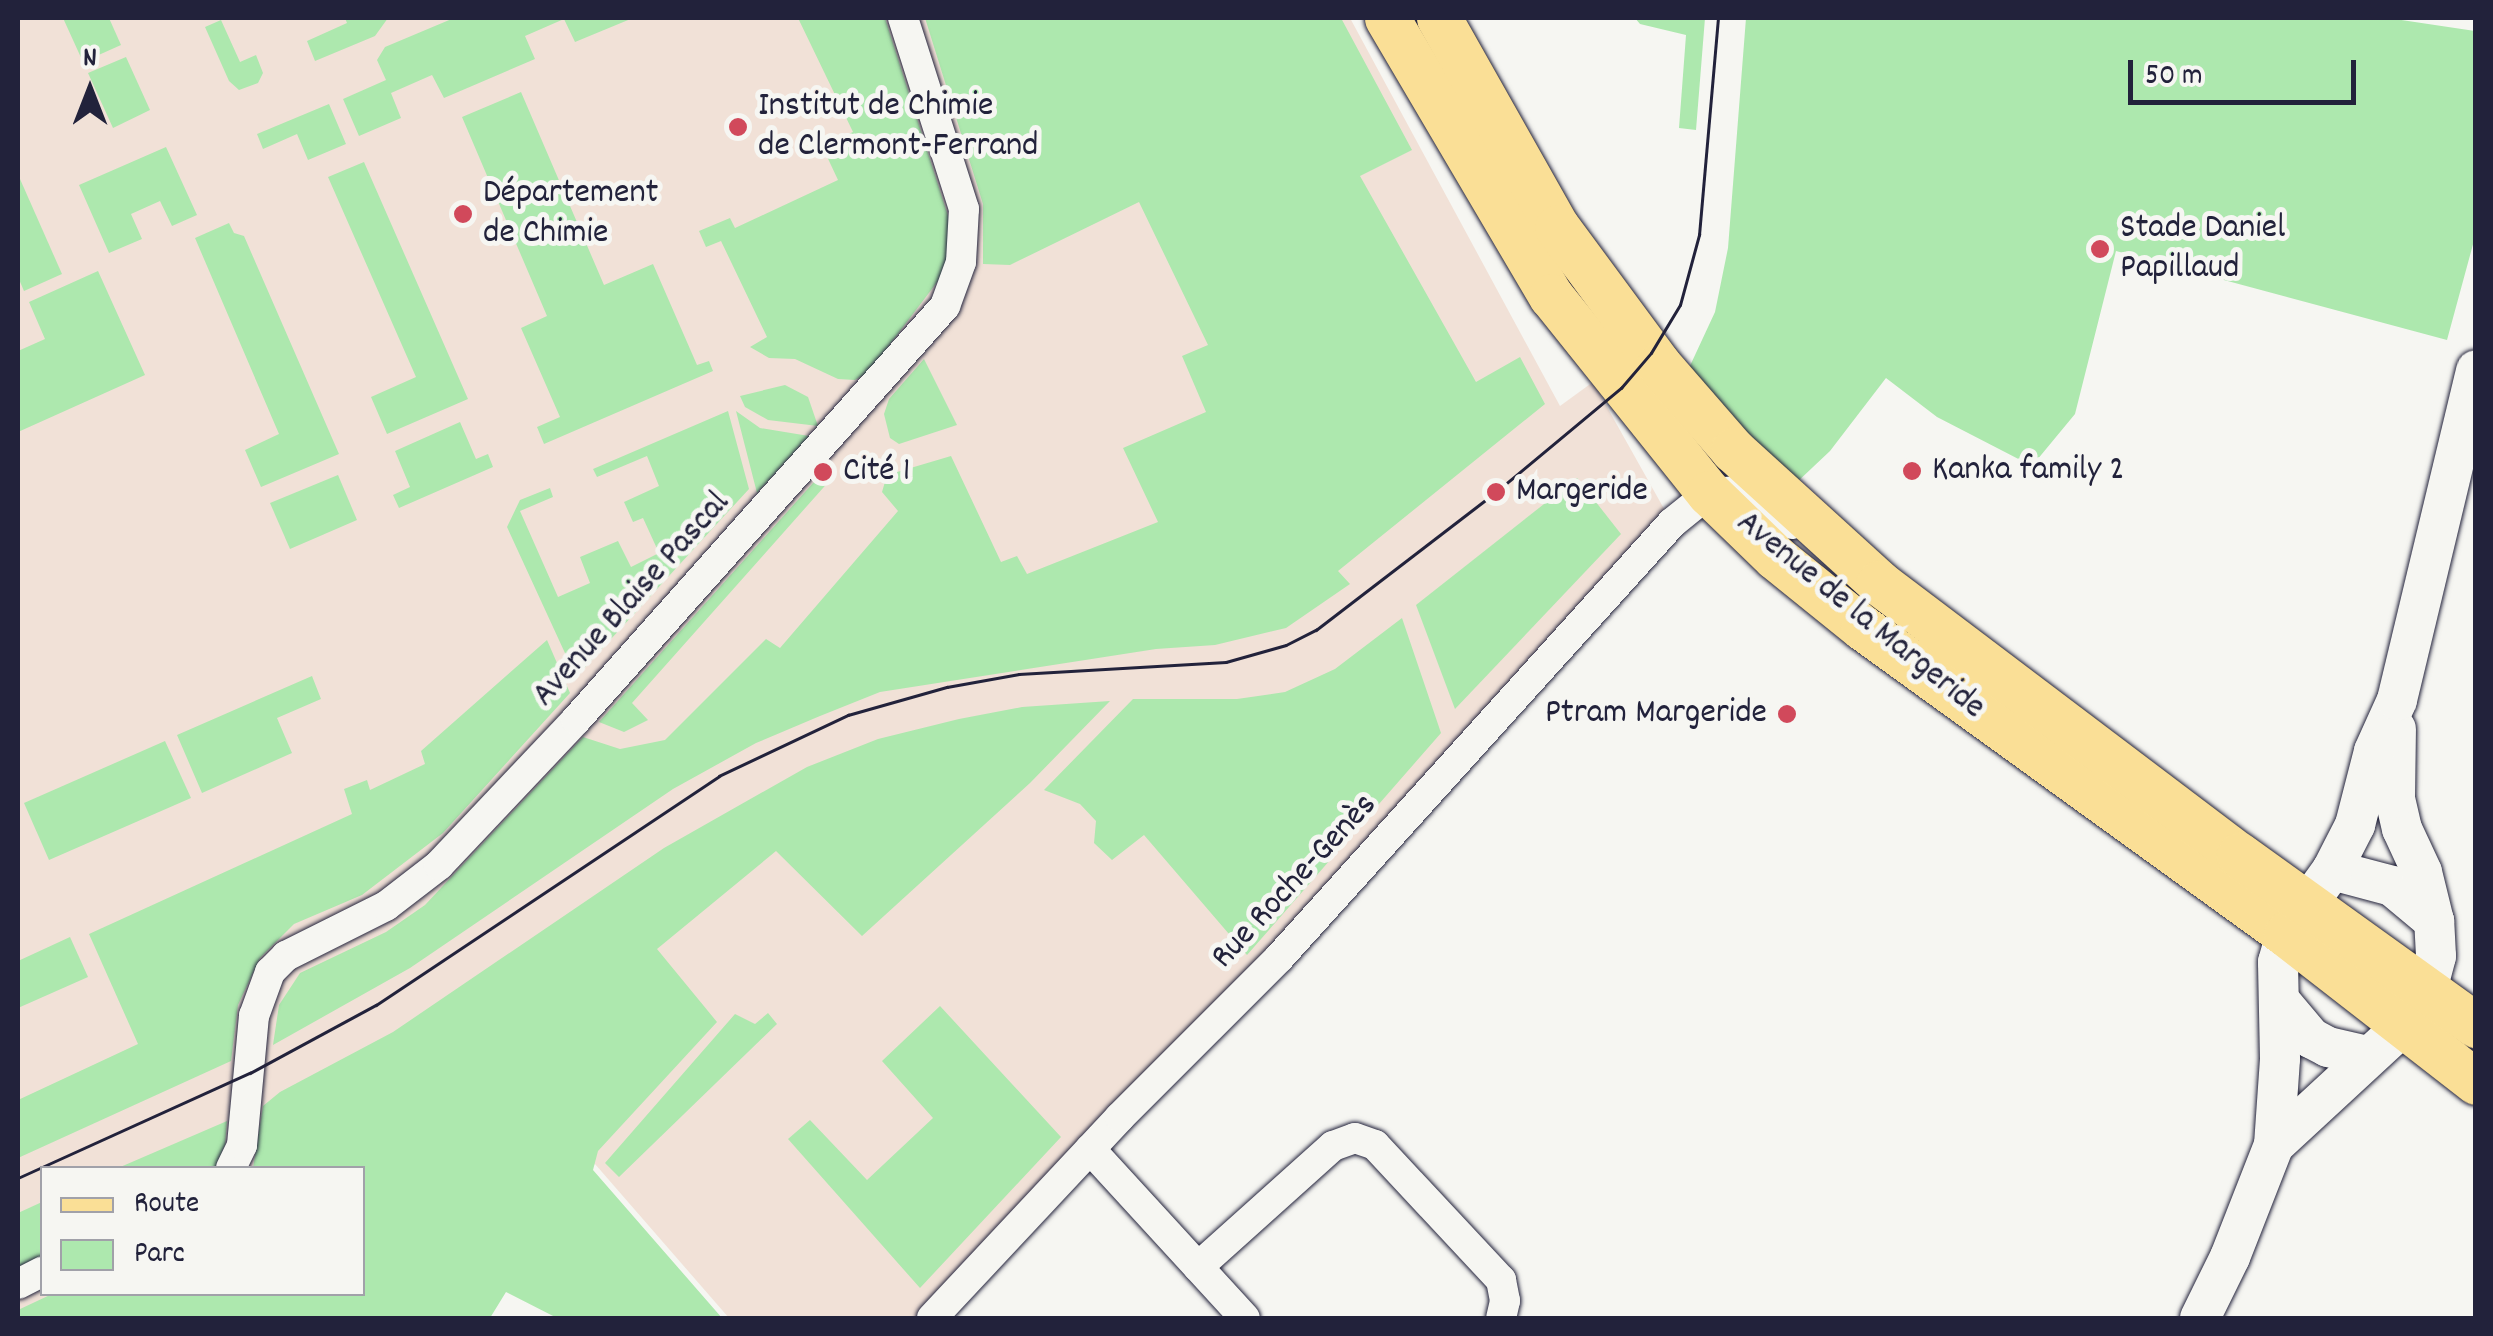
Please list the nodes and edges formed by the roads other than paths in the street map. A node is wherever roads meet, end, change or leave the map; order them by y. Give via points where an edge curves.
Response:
1 (902, 18) edge
2 (1387, 18) edge
3 (1438, 18) edge
4 (2476, 370) edge
5 (1709, 493) junction
6 (1878, 583) junction
7 (2397, 700) junction
8 (2308, 902) junction
9 (2434, 921) junction
10 (2279, 1000) junction
11 (2415, 1008) junction
12 (2476, 1026) edge
13 (2366, 1056) junction
14 (2476, 1082) edge
15 (2274, 1145) junction
16 (1090, 1149) junction
17 (232, 1166) edge
18 (1198, 1267) junction
19 (932, 1318) edge
20 (1245, 1318) edge
21 (1501, 1318) edge
22 (2200, 1318) edge

1 - 17 street, Avenue Blaise Pascal via 964,209 961,262 945,306 440,865 386,906 286,956 270,972 254,1016 242,1145
2 - 5 main road, Avenue de la Margeride via 1551,296
3 - 6 main road, Avenue de la Margeride via 1557,227 1659,364 1733,450
4 - 7 main road
5 - 6 street via 1736,491
5 - 8 main road, Avenue de la Margeride via 1863,628
5 - 16 street, Rue Roche-Genès via 1672,523 1280,958
6 - 8 main road, Avenue de la Margeride
7 - 8 main road via 2374,751 2355,825
7 - 9 main road via 2395,798
8 - 9 main road via 2392,886
8 - 10 main road via 2278,962
8 - 11 main road, Avenue de la Margeride
9 - 11 main road via 2436,956
10 - 13 main road via 2311,1038
10 - 15 main road
11 - 12 main road, Avenue de la Margeride
11 - 13 main road
11 - 14 main road, Avenue de la Margeride
13 - 15 main road
15 - 22 main road
16 - 18 street
16 - 19 street, Rue Roche-Genès
18 - 20 street
18 - 21 street via 1333,1146 1355,1138 1375,1145 1501,1280

